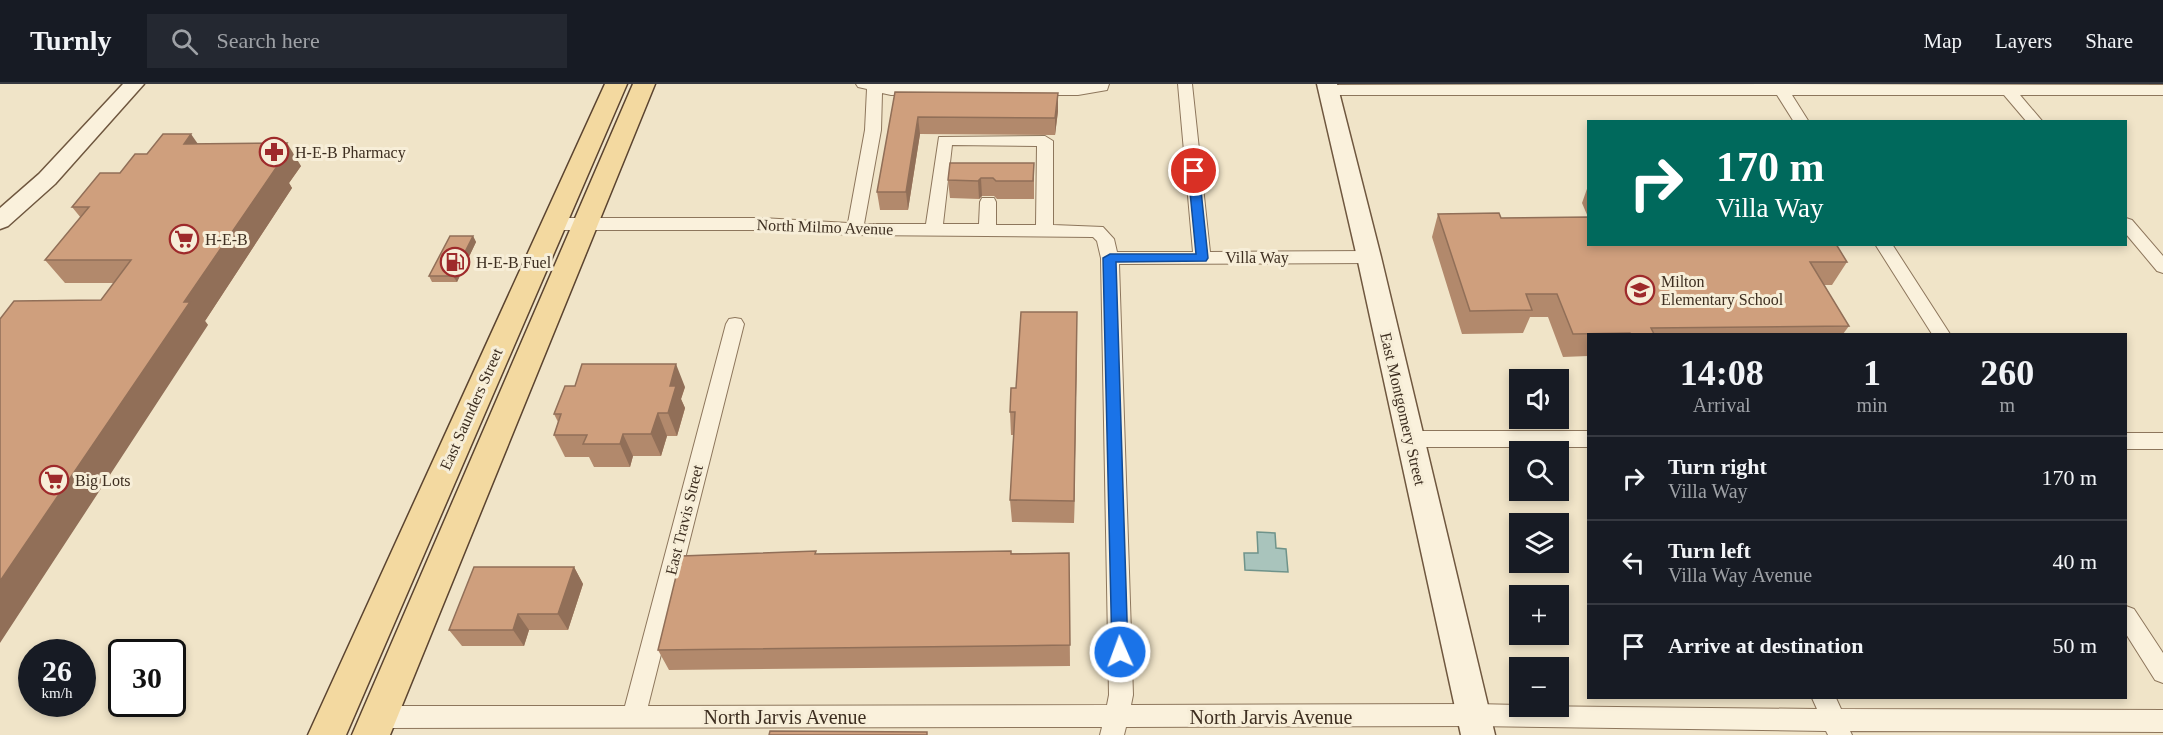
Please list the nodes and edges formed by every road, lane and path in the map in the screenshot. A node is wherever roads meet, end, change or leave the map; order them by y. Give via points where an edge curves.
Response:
1 (134, 84) edge
2 (616, 84) edge
3 (644, 84) edge
4 (1185, 84) edge
5 (871, 85) edge
6 (1102, 85) edge
7 (1327, 87) edge
8 (1554, 87) edge
9 (1779, 87) edge
10 (2006, 87) edge
11 (2163, 90) edge
12 (631, 98) edge
13 (1801, 120) edge
14 (2034, 120) edge
15 (988, 202) dead end
16 (0, 221) edge
17 (554, 224) junction
18 (585, 224) junction
19 (855, 229) junction
20 (934, 230) junction
21 (987, 230) junction
22 (1044, 231) junction
23 (2133, 240) edge
24 (2163, 241) edge
25 (1883, 246) edge
26 (1369, 257) junction
27 (1110, 258) junction
28 (1202, 258) junction
29 (2163, 267) edge
30 (735, 324) dead end
31 (1940, 333) edge
32 (463, 428) junction
33 (1409, 439) junction
34 (1587, 439) edge
35 (2127, 441) edge
36 (2163, 441) edge
37 (456, 530) junction
38 (2127, 618) edge
39 (2163, 673) edge
40 (1824, 699) edge
41 (634, 716) junction
42 (2163, 721) edge
43 (1476, 725) edge
44 (374, 726) edge
45 (746, 726) edge
46 (1114, 726) edge
47 (1837, 728) edge
48 (327, 735) edge

1 - 16 street via 47,179
2 - 17 main road, East Saunders Street
3 - 12 main road, East Saunders Street
4 - 28 street
5 - 6 street via 891,90 1078,90
5 - 19 street via 873,130
7 - 8 street
7 - 26 street, East Montgomery Street
8 - 9 street
9 - 10 street
9 - 13 street
10 - 11 street
10 - 14 street
12 - 18 main road, East Saunders Street
15 - 21 street
17 - 18 street, North Milmo Avenue
17 - 32 main road, East Saunders Street
18 - 19 street, North Milmo Avenue via 760,224
18 - 37 main road, East Saunders Street
19 - 20 street, North Milmo Avenue
20 - 21 street, North Milmo Avenue
20 - 22 street via 945,140 1045,141
21 - 22 street, North Milmo Avenue
22 - 27 street, North Milmo Avenue via 1097,231 1106,238
23 - 24 street
23 - 29 street
25 - 31 street
26 - 28 street, Villa Way
26 - 33 street, East Montgomery Street
27 - 28 street, Villa Way
27 - 46 street via 1121,695
30 - 41 street, East Travis Street
32 - 37 main road via 472,442 448,507 448,524
32 - 48 main road, East Saunders Street
33 - 34 street
33 - 43 street, East Montgomery Street
35 - 36 street
37 - 44 main road, East Saunders Street
38 - 39 street
40 - 47 street
41 - 44 street, North Jarvis Avenue
41 - 45 street, North Jarvis Avenue
42 - 47 street, North Jarvis Avenue
43 - 46 street, North Jarvis Avenue
43 - 47 street, North Jarvis Avenue
45 - 46 street, North Jarvis Avenue

